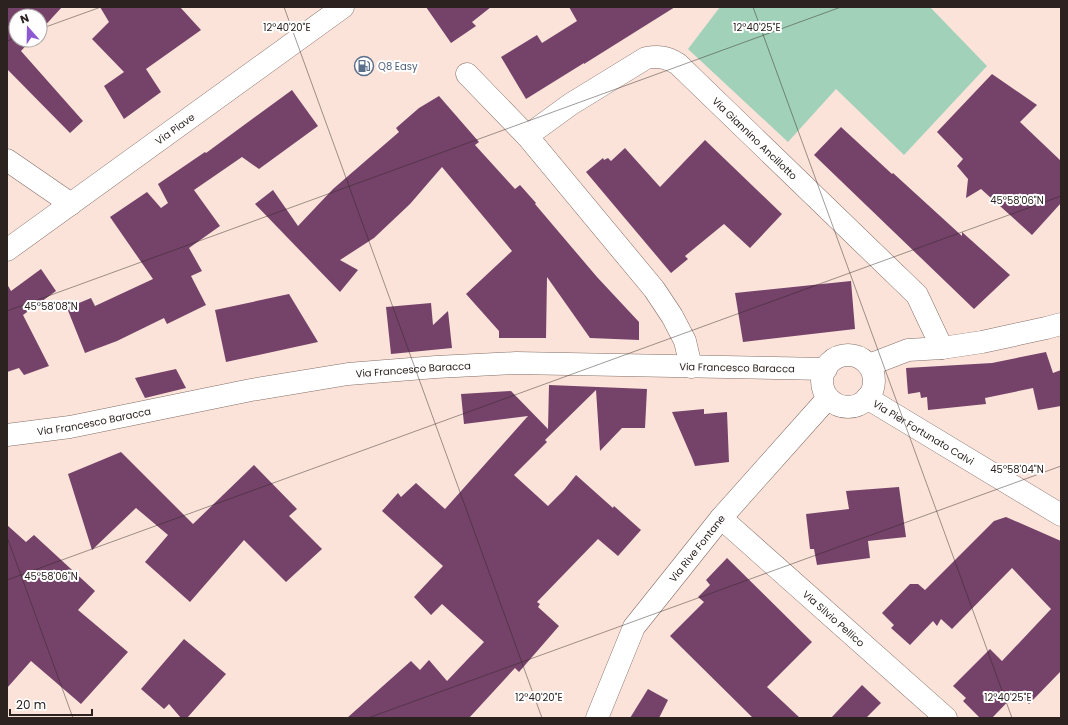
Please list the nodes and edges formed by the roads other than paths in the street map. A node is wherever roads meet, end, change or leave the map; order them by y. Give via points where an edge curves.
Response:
1 (344, 7) edge
2 (467, 74) dead end
3 (527, 136) junction
4 (7, 160) edge
5 (71, 204) junction
6 (7, 250) edge
7 (1061, 324) edge
8 (942, 348) junction
9 (869, 365) junction
10 (691, 367) junction
11 (826, 369) junction
12 (828, 398) junction
13 (867, 398) junction
14 (7, 435) edge
15 (1061, 515) edge
16 (721, 518) junction
17 (597, 718) edge
18 (946, 718) edge

1 - 5 street, Via Piave
2 - 3 street
3 - 8 street, Via Giannino Ancillotto via 571,104 646,58 668,58 678,64 917,295
3 - 10 street via 658,295 685,341
4 - 5 street
5 - 6 street, Via Piave
7 - 8 street via 982,342
8 - 9 street via 908,350
9 - 11 street via 854,356 846,356 834,360
9 - 13 street via 874,382
10 - 11 street, Via Francesco Baracca
10 - 14 street, Via Francesco Baracca via 516,363 348,374 251,390 70,427
11 - 12 street via 822,384
12 - 13 street via 843,407 861,404
12 - 16 street, Via Rive Fontane
13 - 15 street, Via Pier Fortunato Calvi
16 - 17 street, Via Rive Fontane via 634,627
16 - 18 street, Via Silvio Pellico

